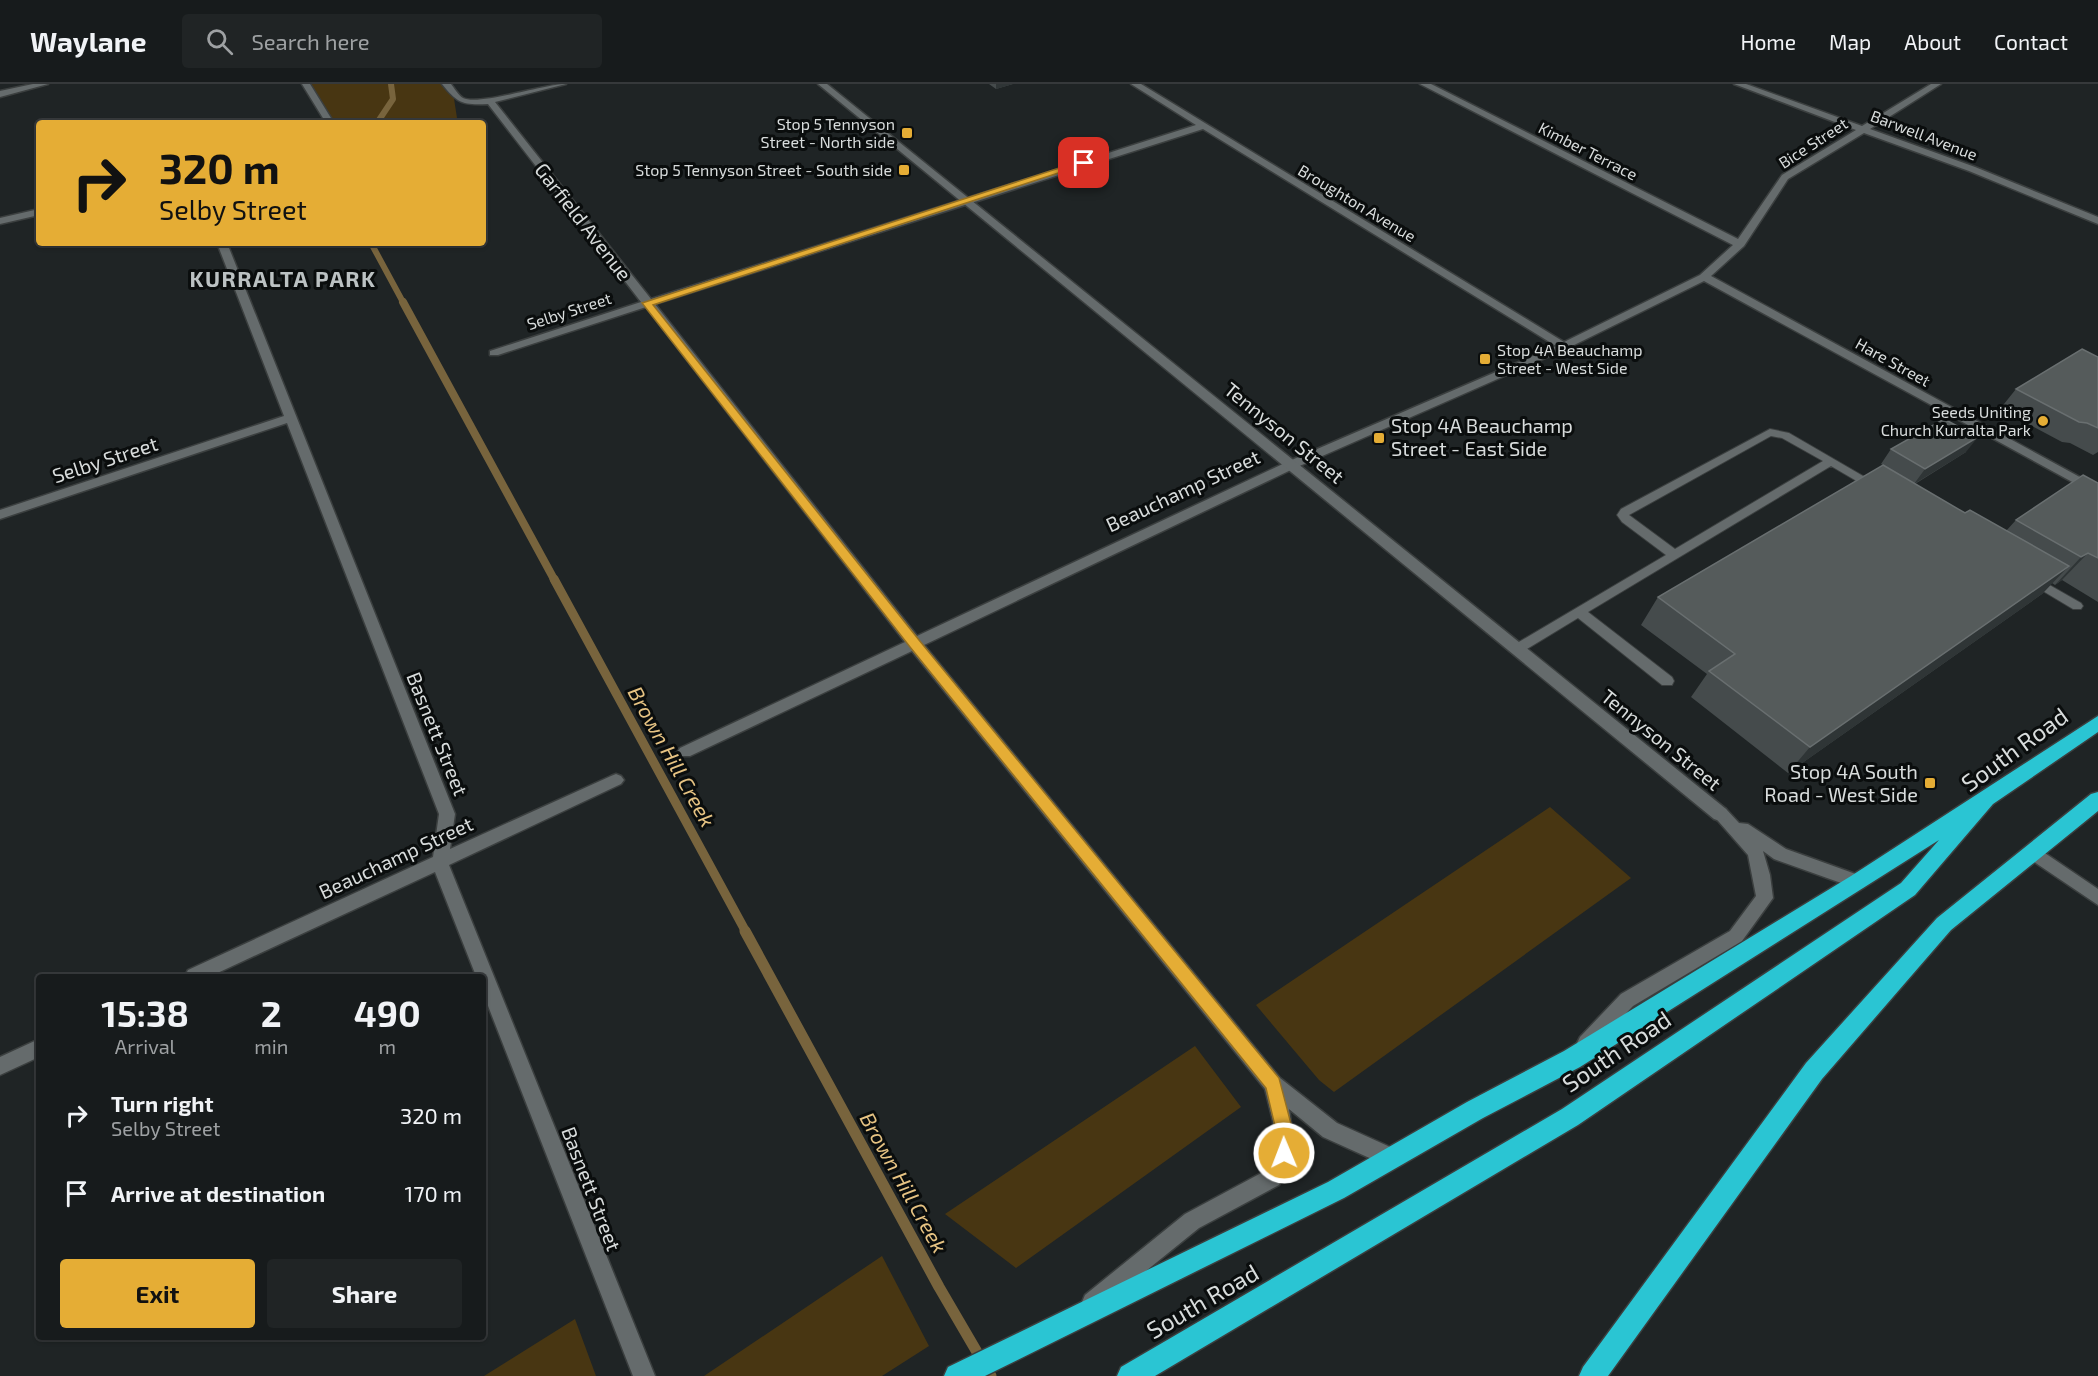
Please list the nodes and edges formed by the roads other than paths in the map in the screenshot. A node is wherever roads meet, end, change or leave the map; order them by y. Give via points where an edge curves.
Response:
1 (44, 84) edge
2 (306, 84) edge
3 (446, 84) edge
4 (562, 84) edge
5 (822, 84) edge
6 (1135, 84) edge
7 (1424, 84) edge
8 (1738, 84) edge
9 (1937, 84) edge
10 (0, 94) edge
11 (490, 101) junction
12 (328, 120) edge
13 (1203, 126) junction
14 (1864, 129) junction
15 (965, 201) junction
16 (36, 213) edge
17 (0, 221) edge
18 (2098, 221) edge
19 (1740, 244) junction
20 (223, 246) edge
21 (1704, 277) junction
22 (647, 303) junction
23 (1564, 346) junction
24 (495, 353) dead end
25 (290, 418) junction
26 (1832, 461) junction
27 (1291, 465) junction
28 (2098, 492) edge
29 (1889, 495) edge
30 (0, 515) edge
31 (1675, 555) junction
32 (2017, 571) edge
33 (2077, 606) dead end
34 (1579, 612) junction
35 (914, 643) junction
36 (1517, 649) junction
37 (1666, 681) dead end
38 (2098, 723) edge
39 (685, 752) dead end
40 (616, 780) dead end
41 (1986, 799) junction
42 (2098, 800) edge
43 (1720, 814) junction
44 (2033, 852) junction
45 (440, 863) junction
46 (1858, 882) junction
47 (2098, 898) edge
48 (198, 974) edge
49 (484, 974) edge
50 (486, 979) edge
51 (36, 1049) edge
52 (1572, 1059) junction
53 (0, 1066) edge
54 (1274, 1084) junction
55 (1392, 1158) junction
56 (1063, 1325) junction
57 (644, 1376) edge
58 (957, 1376) edge
59 (1130, 1376) edge
60 (1592, 1376) edge

1 - 10 street
2 - 12 street
3 - 11 street via 460,100
4 - 11 street
5 - 15 street, Tennyson Street
6 - 13 street, Broughton Avenue
7 - 19 street, Kimber Terrace
8 - 14 street, Barwell Avenue
9 - 14 street, Bice Street
11 - 22 street, Garfield Avenue
13 - 15 street, Selby Street
13 - 23 street, Broughton Avenue
14 - 18 street, Barwell Avenue
14 - 19 street, Bice Street via 1785,177
15 - 22 street, Selby Street
15 - 27 street, Tennyson Street
16 - 17 street
19 - 21 street, Bice Street
20 - 25 street, Basnett Street
21 - 23 street, Beauchamp Street
21 - 28 street, Hare Street
22 - 24 street, Selby Street
22 - 35 street, Garfield Avenue
23 - 27 street, Beauchamp Street
25 - 30 street, Selby Street
25 - 45 street, Basnett Street via 447,814
26 - 29 lane
26 - 31 lane
26 - 31 lane via 1785,435 1770,432 1625,512 1626,519
27 - 35 street, Beauchamp Street
27 - 36 street, Tennyson Street
31 - 34 lane
32 - 33 lane
34 - 36 lane
34 - 37 lane
35 - 39 street, Beauchamp Street
35 - 54 street, Garfield Avenue
36 - 43 street, Tennyson Street
38 - 41 highway, South Road
40 - 45 street, Beauchamp Street
41 - 46 highway
41 - 59 highway, South Road via 1908,889 1570,1117
42 - 44 highway
43 - 46 street, Tennyson Street via 1779,854
43 - 52 street, Tennyson Street via 1755,852 1766,898 1736,936 1627,1000
44 - 47 street
44 - 60 highway via 1944,924 1814,1071
45 - 48 street, Beauchamp Street
45 - 49 street, Basnett Street
46 - 52 highway
50 - 57 street, Basnett Street
51 - 53 street
52 - 55 highway
54 - 55 street, Garfield Avenue via 1330,1130
54 - 56 street, Garfield Avenue via 1286,1139 1280,1166 1272,1178 1192,1221
55 - 56 highway via 1336,1190
56 - 58 highway

